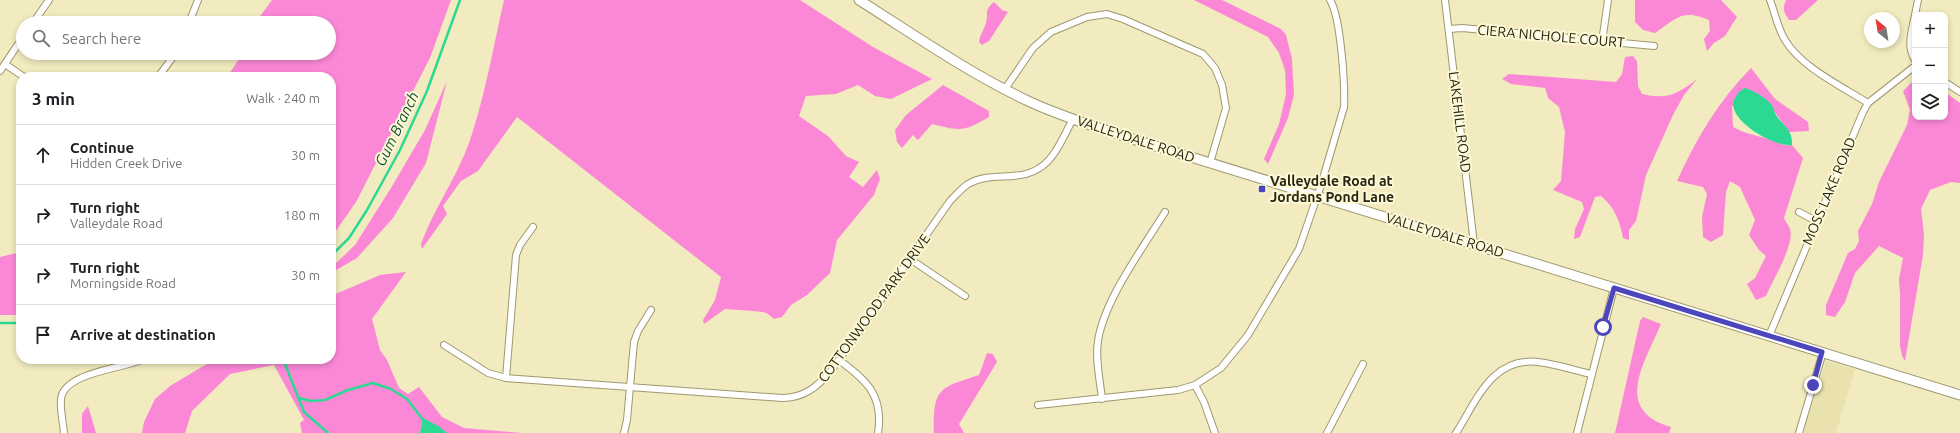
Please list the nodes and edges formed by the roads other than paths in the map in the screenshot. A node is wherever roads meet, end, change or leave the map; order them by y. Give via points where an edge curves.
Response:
1 (48, 0) edge
2 (198, 0) edge
3 (859, 0) edge
4 (1330, 0) edge
5 (1445, 0) edge
6 (1608, 0) edge
7 (1770, 0) edge
8 (1918, 0) edge
9 (1916, 12) edge
10 (38, 16) edge
11 (192, 16) edge
12 (1449, 29) junction
13 (1912, 31) edge
14 (1602, 42) junction
15 (1654, 46) dead end
16 (16, 48) edge
17 (1912, 55) edge
18 (171, 60) edge
19 (5, 64) junction
20 (1912, 68) edge
21 (0, 71) edge
22 (17, 72) edge
23 (162, 72) edge
24 (1948, 84) edge
25 (1005, 89) junction
26 (1960, 92) edge
27 (1868, 103) junction
28 (1073, 119) junction
29 (1210, 163) junction
30 (1318, 196) junction
31 (1165, 212) dead end
32 (1798, 212) dead end
33 (1816, 221) junction
34 (533, 227) dead end
35 (1474, 244) junction
36 (910, 259) junction
37 (1614, 288) junction
38 (965, 296) dead end
39 (651, 310) dead end
40 (1769, 336) junction
41 (444, 345) dead end
42 (1822, 352) junction
43 (839, 360) junction
44 (130, 364) edge
45 (1363, 364) dead end
46 (1591, 374) junction
47 (506, 378) junction
48 (1195, 385) junction
49 (630, 388) junction
50 (1960, 395) edge
51 (1102, 399) junction
52 (1038, 405) dead end
53 (64, 433) edge
54 (624, 433) edge
55 (878, 433) edge
56 (1215, 433) edge
57 (1327, 433) edge
58 (1456, 433) edge
59 (1577, 433) edge
60 (1799, 433) edge

1 - 10 street
2 - 11 street
3 - 25 street, VALLEYDALE ROAD
4 - 30 street via 1337,18 1345,90 1344,107
5 - 12 street, LAKEHILL ROAD
6 - 14 street
7 - 27 street via 1784,39 1794,52 1803,61
8 - 9 street
12 - 14 street, CIERA NICHOLE COURT via 1462,28
12 - 35 street, LAKEHILL ROAD
13 - 17 street
14 - 15 street, CIERA NICHOLE COURT
16 - 19 street
18 - 23 street
19 - 21 street
19 - 22 street
20 - 27 street, MOSS LAKE ROAD
24 - 26 street
25 - 28 street, VALLEYDALE ROAD
25 - 29 street via 1033,48 1051,32 1087,17 1107,14 1123,19 1203,54 1215,68 1222,85 1226,108
27 - 33 street, MOSS LAKE ROAD
28 - 29 street, VALLEYDALE ROAD
28 - 36 street, COTTONWOOD PARK DRIVE via 1057,148 1041,167 1029,174 977,180 962,189 950,201
29 - 30 street, VALLEYDALE ROAD
30 - 35 street, VALLEYDALE ROAD
30 - 48 street via 1299,249 1248,334 1221,368
31 - 51 street via 1106,313 1097,351
32 - 33 street
33 - 40 street, MOSS LAKE ROAD
34 - 47 street via 516,255
35 - 37 street, VALLEYDALE ROAD
36 - 38 street
36 - 43 street, COTTONWOOD PARK DRIVE
37 - 40 street, VALLEYDALE ROAD
37 - 46 street
39 - 49 street via 636,336
40 - 42 street, VALLEYDALE ROAD
41 - 47 street, COTTONWOOD PARK DRIVE via 488,373
42 - 50 street, VALLEYDALE ROAD
42 - 60 street
43 - 49 street, COTTONWOOD PARK DRIVE via 816,388 794,397
43 - 55 street via 860,375 874,394 879,413
44 - 53 street via 83,376 67,387 61,399
45 - 57 street
46 - 58 street via 1538,362 1509,365 1497,372 1488,383
46 - 59 street
47 - 49 street, COTTONWOOD PARK DRIVE
48 - 51 street via 1171,392
48 - 56 street
49 - 54 street
51 - 52 street

